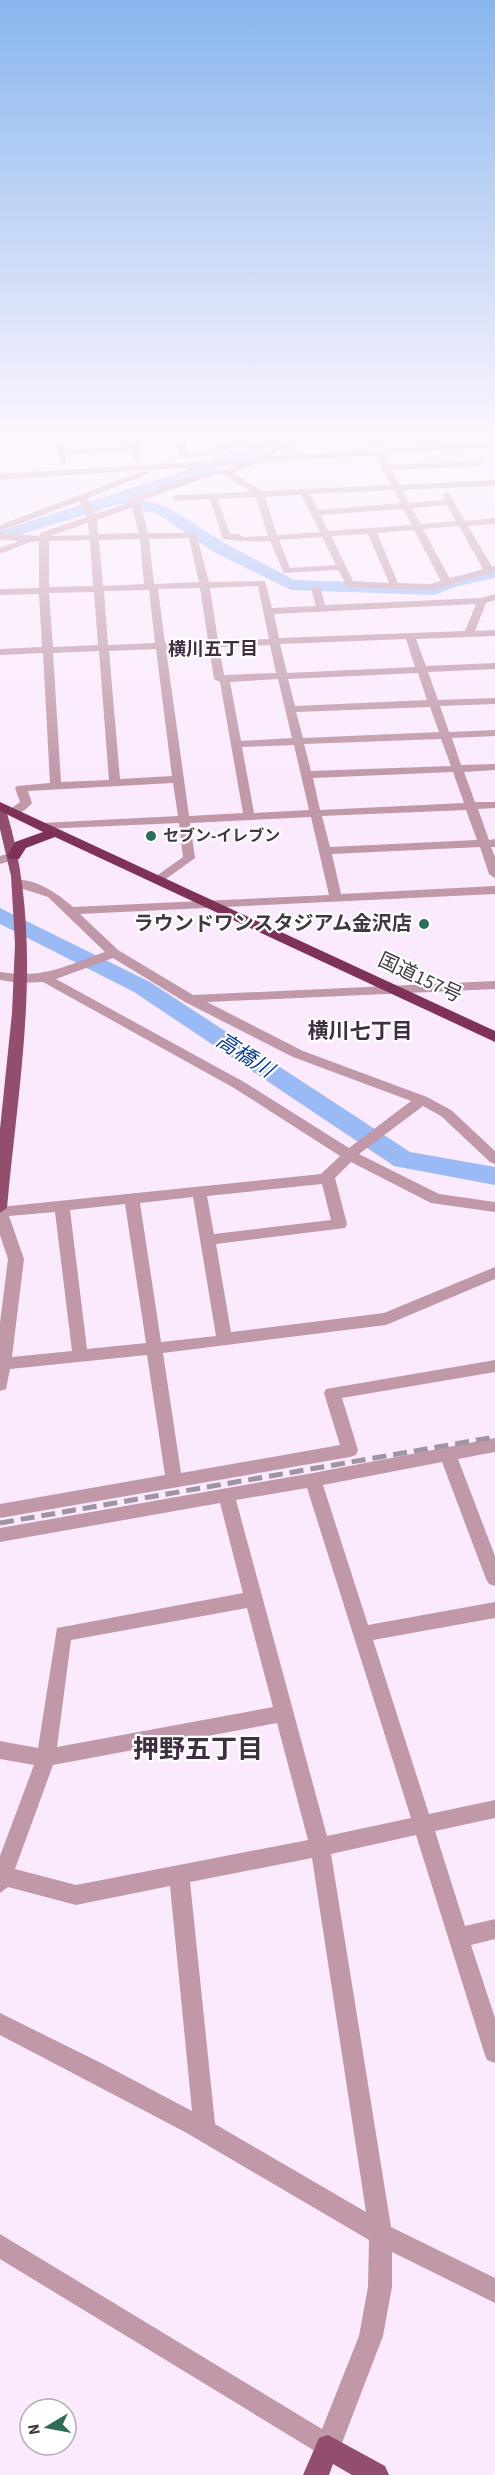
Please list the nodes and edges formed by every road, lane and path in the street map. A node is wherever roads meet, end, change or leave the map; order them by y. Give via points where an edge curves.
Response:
1 (40, 548) edge
2 (95, 548) edge
3 (145, 548) edge
4 (196, 548) edge
5 (277, 548) edge
6 (333, 548) edge
7 (379, 548) edge
8 (429, 548) edge
9 (479, 548) edge
10 (342, 567) junction
11 (492, 570) edge
12 (446, 581) junction
13 (395, 585) dead end
14 (153, 587) junction
15 (205, 587) junction
16 (98, 589) junction
17 (316, 589) dead end
18 (44, 591) junction
19 (370, 591) dead end
20 (0, 592) edge
21 (495, 597) edge
22 (482, 602) junction
23 (372, 607) junction
24 (321, 608) junction
25 (268, 610) junction
26 (495, 633) edge
27 (469, 634) junction
28 (410, 637) junction
29 (274, 642) junction
30 (214, 644) junction
31 (161, 646) junction
32 (105, 648) junction
33 (49, 650) junction
34 (0, 652) edge
35 (495, 666) edge
36 (421, 669) junction
37 (282, 675) junction
38 (224, 678) junction
39 (495, 701) edge
40 (434, 703) junction
41 (290, 709) junction
42 (495, 733) edge
43 (445, 735) junction
44 (298, 741) junction
45 (236, 744) junction
46 (495, 767) edge
47 (457, 769) junction
48 (306, 776) junction
49 (179, 779) junction
50 (116, 782) junction
51 (56, 785) junction
52 (495, 805) edge
53 (470, 806) junction
54 (4, 809) edge
55 (315, 814) junction
56 (249, 817) junction
57 (185, 819) junction
58 (48, 829) junction
59 (489, 844) edge
60 (324, 851) junction
61 (7, 858) edge
62 (495, 874) edge
63 (159, 879) junction
64 (18, 883) junction
65 (495, 890) edge
66 (336, 897) junction
67 (212, 905) junction
68 (70, 911) junction
69 (114, 953) junction
70 (0, 976) edge
71 (50, 976) junction
72 (20, 979) junction
73 (495, 985) edge
74 (397, 990) junction
75 (190, 999) junction
76 (495, 1037) edge
77 (6, 1083) edge
78 (418, 1104) junction
79 (474, 1140) junction
80 (495, 1142) edge
81 (354, 1152) junction
82 (495, 1159) edge
83 (327, 1177) junction
84 (199, 1192) junction
85 (132, 1199) junction
86 (62, 1206) junction
87 (495, 1207) edge
88 (0, 1211) edge
89 (207, 1240) junction
90 (495, 1273) edge
91 (225, 1341) junction
92 (154, 1349) junction
93 (81, 1354) junction
94 (3, 1364) junction
95 (495, 1366) edge
96 (0, 1385) edge
97 (495, 1446) edge
98 (448, 1454) junction
99 (313, 1480) junction
100 (174, 1481) junction
101 (226, 1495) junction
102 (0, 1512) edge
103 (0, 1535) edge
104 (495, 1579) edge
105 (254, 1599) junction
106 (495, 1610) edge
107 (362, 1633) junction
108 (286, 1713) junction
109 (0, 1750) edge
110 (46, 1758) junction
111 (495, 1809) edge
112 (423, 1823) junction
113 (320, 1846) junction
114 (179, 1874) junction
115 (2, 1880) edge
116 (495, 1929) edge
117 (460, 1937) junction
118 (0, 2024) edge
119 (495, 2052) edge
120 (205, 2132) junction
121 (381, 2234) junction
122 (0, 2246) edge
123 (495, 2291) edge
124 (328, 2447) junction
125 (316, 2475) edge
126 (376, 2475) edge

1 - 18 street
2 - 16 street
3 - 14 street via 149,585
4 - 15 street
5 - 10 street via 287,571
6 - 10 street
7 - 13 street
8 - 12 street
9 - 11 street
10 - 12 street via 350,584 430,587
11 - 12 street
14 - 15 street
14 - 16 street
14 - 31 street
15 - 25 street via 262,583
15 - 30 street
16 - 18 street
16 - 32 street
17 - 24 street
18 - 20 street
18 - 33 street
19 - 23 street
21 - 22 street
22 - 23 street
22 - 27 street
23 - 24 street
24 - 25 street
25 - 29 street
26 - 27 street
27 - 28 street
28 - 29 street
28 - 36 street
29 - 30 street
29 - 37 street
30 - 31 street
30 - 38 street via 219,679
31 - 32 street
31 - 49 street
32 - 33 street
32 - 50 street
33 - 34 street
33 - 51 street
35 - 36 street
36 - 37 street
36 - 40 street
37 - 38 street
37 - 41 street
38 - 45 street
39 - 40 street
40 - 41 street
40 - 43 street
41 - 44 street
42 - 43 street
43 - 44 street
43 - 47 street
44 - 45 street
44 - 48 street
45 - 56 street
46 - 47 street
47 - 48 street
47 - 53 street
48 - 55 street
49 - 50 street
49 - 57 street
50 - 51 street
51 - 54 street via 21,788 26,803
52 - 53 street
53 - 55 street
53 - 59 street
54 - 58 highway, 国道157号
54 - 61 main road
55 - 56 street
55 - 60 street
56 - 57 street
57 - 58 street
57 - 63 street via 189,858
58 - 61 highway via 20,845
58 - 63 highway, 国道157号
59 - 60 street
59 - 62 street
60 - 66 street
61 - 64 main road
63 - 67 highway, 国道157号
64 - 68 street via 52,894
64 - 72 main road
65 - 66 street
66 - 67 street
67 - 68 street
67 - 74 highway, 国道157号
68 - 69 street
69 - 71 street
69 - 75 street
70 - 72 street
71 - 72 street
71 - 81 street
72 - 77 main road
73 - 74 street
74 - 75 street
74 - 76 highway, 国道157号
75 - 78 street via 298,1054
77 - 88 main road
78 - 79 street via 446,1113
78 - 81 street
79 - 80 street
79 - 82 street
81 - 83 street
81 - 87 street via 436,1199
83 - 84 street
83 - 89 street via 340,1224
84 - 85 street
84 - 89 street
85 - 86 street
85 - 92 street
86 - 88 street
86 - 93 street
88 - 94 street via 16,1259
89 - 91 street
90 - 91 street via 386,1319 233,1336
91 - 92 street
92 - 93 street
92 - 100 street
93 - 94 street
94 - 96 street
95 - 100 street via 332,1393 350,1450
97 - 98 street
98 - 99 street
98 - 104 street
99 - 101 street
99 - 107 street
100 - 102 street
101 - 103 street
101 - 105 street
105 - 108 street
105 - 110 street via 63,1634
106 - 107 street
107 - 112 street
108 - 110 street
108 - 113 street
109 - 110 street
110 - 115 street
111 - 112 street
112 - 113 street
112 - 117 street
113 - 114 street
113 - 121 street
114 - 115 street via 76,1895
114 - 120 street
116 - 117 street
117 - 119 street
118 - 120 street via 66,2055
120 - 121 street
121 - 123 street
121 - 124 street via 380,2287 371,2336
122 - 124 street
124 - 125 main road
124 - 126 main road

